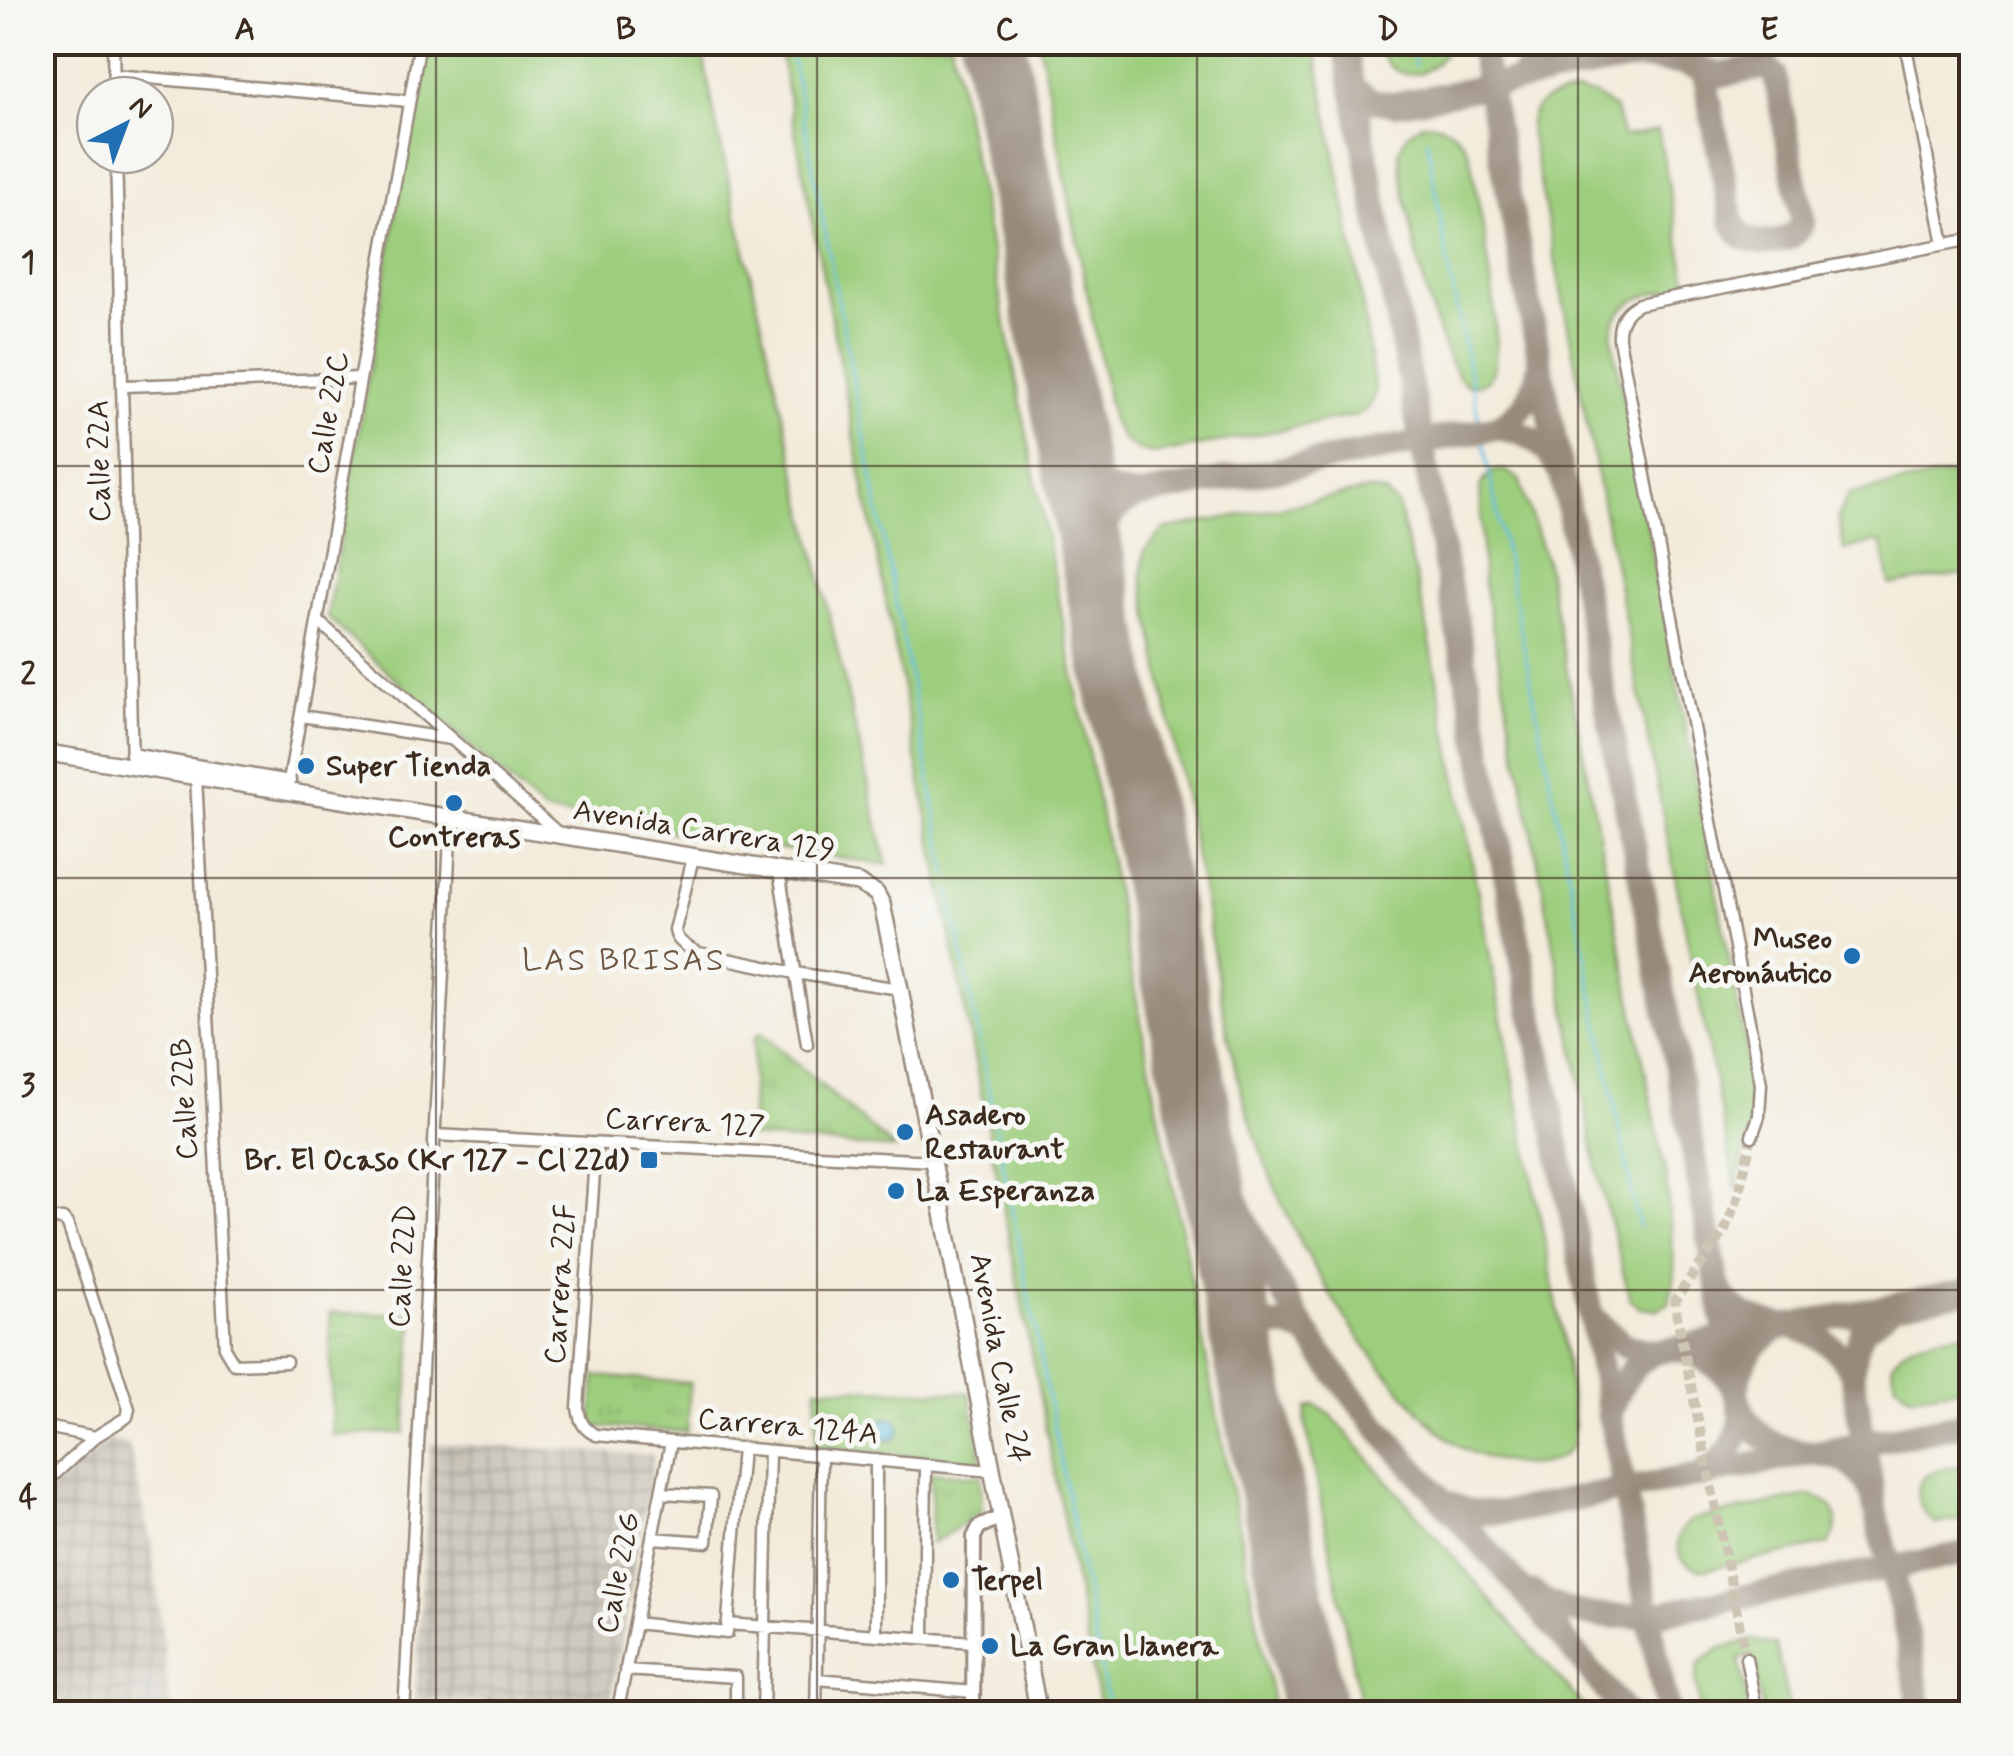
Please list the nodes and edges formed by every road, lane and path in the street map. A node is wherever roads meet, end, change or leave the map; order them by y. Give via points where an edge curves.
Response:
1 (112, 42) edge
2 (420, 42) edge
3 (1905, 42) edge
4 (114, 75) edge
5 (175, 81) edge
6 (410, 102) junction
7 (117, 175) edge
8 (1972, 239) edge
9 (1944, 244) junction
10 (360, 378) junction
11 (124, 386) junction
12 (318, 622) junction
13 (301, 716) junction
14 (451, 739) junction
15 (42, 752) edge
16 (131, 760) junction
17 (196, 776) junction
18 (289, 786) junction
19 (451, 820) junction
20 (562, 837) junction
21 (694, 858) junction
22 (778, 871) junction
23 (879, 896) joint
24 (795, 973) junction
25 (900, 990) junction
26 (807, 1044) dead end
27 (435, 1135) junction
28 (1752, 1136) tunnel mouth
29 (596, 1143) junction
30 (933, 1161) junction
31 (42, 1220) edge
32 (286, 1362) dead end
33 (42, 1426) edge
34 (583, 1426) joint
35 (95, 1437) junction
36 (671, 1442) junction
37 (742, 1448) junction
38 (769, 1451) junction
39 (821, 1455) junction
40 (876, 1460) junction
41 (926, 1465) junction
42 (992, 1471) junction
43 (42, 1486) edge
44 (660, 1493) junction
45 (1001, 1517) junction
46 (652, 1538) junction
47 (635, 1622) junction
48 (765, 1627) junction
49 (727, 1628) junction
50 (818, 1631) junction
51 (876, 1635) junction
52 (924, 1638) junction
53 (974, 1642) junction
54 (1746, 1658) tunnel mouth
55 (626, 1670) junction
56 (817, 1679) junction
57 (974, 1692) junction
58 (404, 1714) edge
59 (617, 1714) edge
60 (736, 1714) edge
61 (763, 1714) edge
62 (816, 1714) edge
63 (973, 1714) edge
64 (1040, 1714) edge
65 (1757, 1714) edge

1 - 4 street
2 - 6 street, Calle 22C
3 - 9 street
5 - 6 street
6 - 10 street, Calle 22C
7 - 11 street, Calle 22A
8 - 9 street
9 - 28 street via 1639,304 1619,326 1762,1084
10 - 11 street
10 - 12 street, Calle 22C
11 - 16 street, Calle 22A
12 - 13 street, Calle 22C
12 - 14 street
13 - 14 street
13 - 18 street, Calle 22C
14 - 20 street
15 - 16 main road, Avenida Carrera 129
16 - 17 main road, Avenida Carrera 129
16 - 18 street
17 - 18 main road, Avenida Carrera 129
17 - 32 street, Calle 22B via 225,1349 234,1364
18 - 19 main road, Avenida Carrera 129
19 - 20 main road, Avenida Carrera 129
19 - 27 street, Calle 22D
20 - 21 main road, Avenida Carrera 129
21 - 22 main road, Avenida Carrera 129
21 - 24 street via 675,930 681,942
22 - 23 main road, Avenida Carrera 129 via 858,884
22 - 24 street
23 - 25 main road, Avenida Calle 24
24 - 25 street
24 - 26 street
25 - 30 main road, Avenida Calle 24
27 - 29 street, Carrera 127
27 - 58 street, Calle 22D
29 - 30 street, Carrera 127
29 - 34 street, Carrera 22F via 578,1408
30 - 42 main road, Avenida Calle 24
31 - 35 street via 68,1225 129,1409
33 - 35 street
34 - 36 street, Carrera 124A via 596,1436
35 - 43 street
36 - 37 street, Carrera 124A
36 - 44 street, Calle 22G
37 - 38 street, Carrera 124A
37 - 49 street
38 - 39 street, Carrera 124A
38 - 48 street
39 - 40 street, Carrera 124A
39 - 50 street
40 - 41 street, Carrera 124A
40 - 51 street
41 - 42 street, Carrera 124A
41 - 52 street
42 - 45 main road, Avenida Calle 24
44 - 46 street, Calle 22G
44 - 46 street via 711,1496 707,1542
45 - 53 street via 983,1524 974,1537
45 - 64 main road, Avenida Calle 24
46 - 47 street, Calle 22G
47 - 49 street
47 - 55 street, Calle 22G
48 - 49 street
48 - 50 street
48 - 61 street
50 - 51 street
50 - 56 street
51 - 52 street
52 - 53 street
53 - 57 street
54 - 65 street
55 - 59 street, Calle 22G
55 - 60 street via 736,1677
56 - 57 street
56 - 62 street
57 - 63 street

